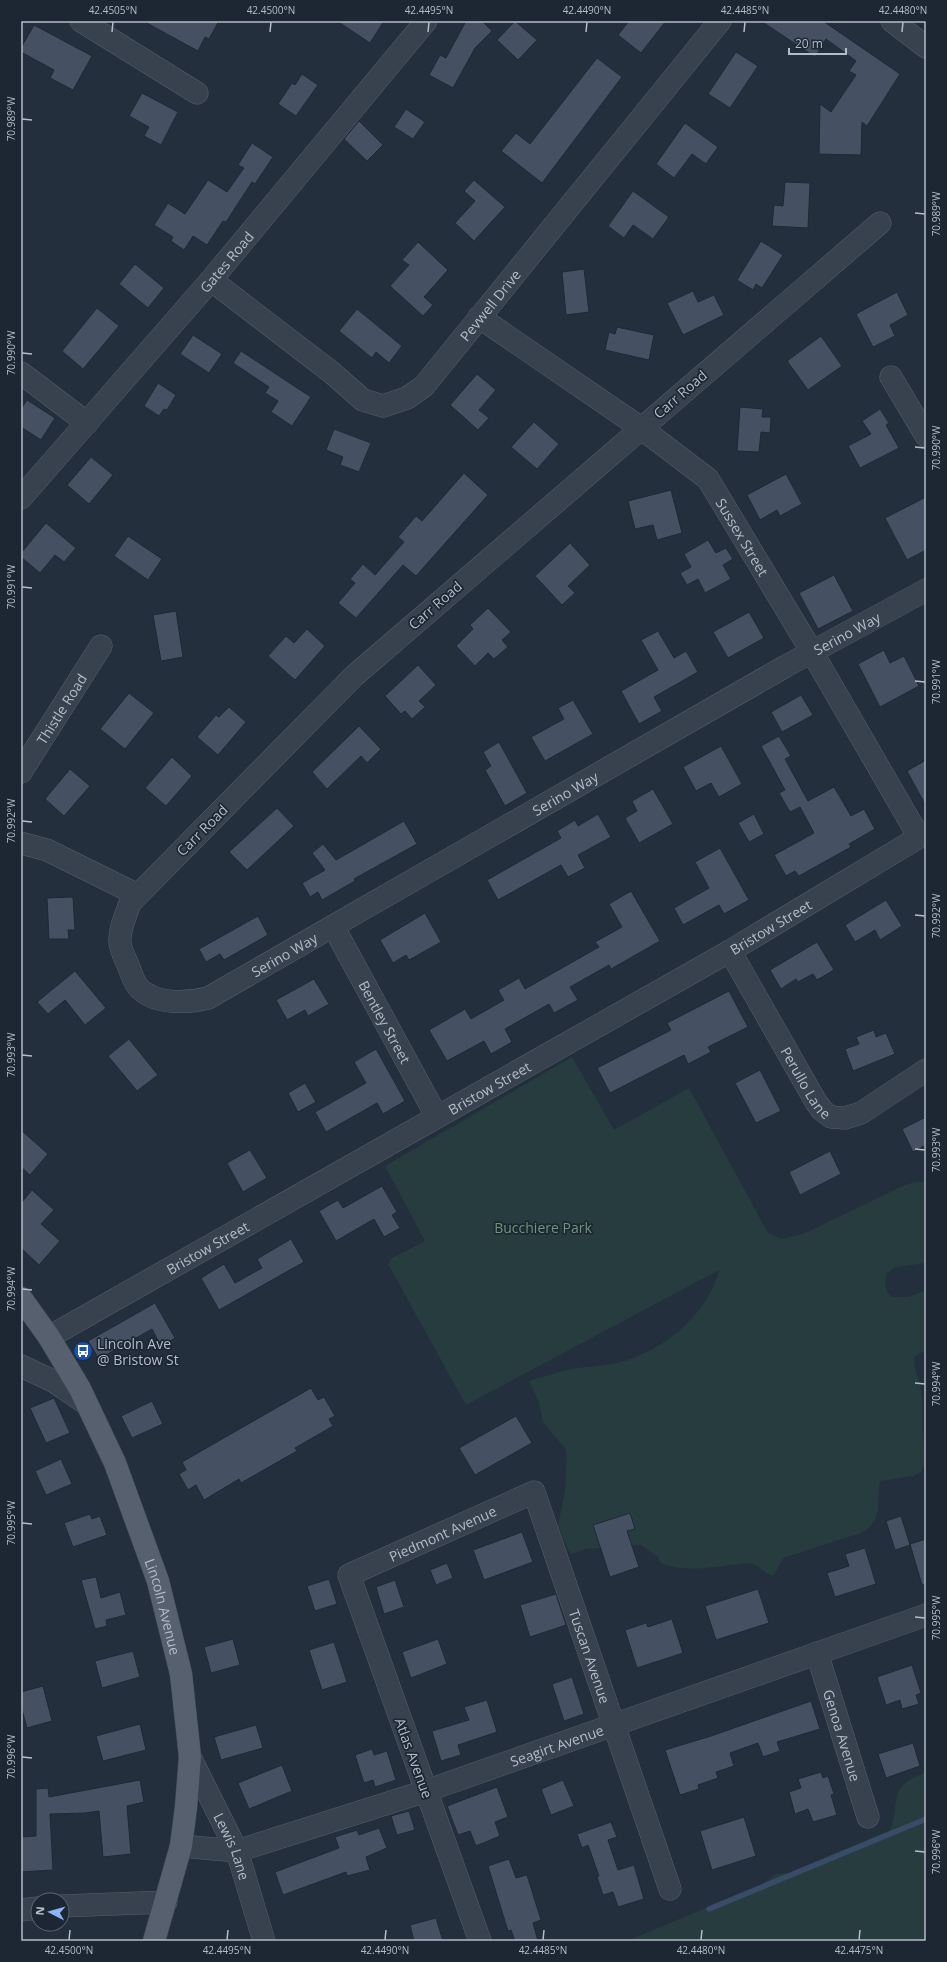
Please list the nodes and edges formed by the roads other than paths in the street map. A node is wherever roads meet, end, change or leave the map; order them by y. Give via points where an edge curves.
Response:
1 (81, 21) edge
2 (426, 21) edge
3 (720, 21) edge
4 (892, 21) edge
5 (926, 47) edge
6 (197, 93) dead end
7 (880, 223) dead end
8 (211, 280) junction
9 (479, 317) junction
10 (21, 373) edge
11 (892, 377) dead end
12 (87, 423) junction
13 (641, 428) junction
14 (926, 436) edge
15 (21, 498) edge
16 (926, 590) edge
17 (101, 646) dead end
18 (812, 652) junction
19 (21, 772) edge
20 (923, 835) edge
21 (21, 843) edge
22 (138, 895) junction
23 (333, 926) junction
24 (730, 951) junction
25 (205, 999) joint
26 (926, 1070) edge
27 (437, 1117) junction
28 (21, 1298) edge
29 (49, 1337) junction
30 (21, 1366) edge
31 (87, 1404) junction
32 (534, 1492) joint
33 (350, 1575) joint
34 (926, 1615) edge
35 (817, 1653) junction
36 (614, 1725) junction
37 (190, 1757) junction
38 (426, 1791) junction
39 (868, 1817) dead end
40 (181, 1846) junction
41 (237, 1851) junction
42 (670, 1889) dead end
43 (166, 1902) junction
44 (70, 1906) edge
45 (154, 1941) edge
46 (264, 1941) edge
47 (480, 1941) edge

1 - 6 street
2 - 8 street, Gates Road
3 - 9 street, Pevwell Drive
4 - 5 street
7 - 13 street, Carr Road
8 - 9 street, Pevwell Drive via 331,372 363,400 383,406 407,398 424,386
8 - 12 street, Gates Road
9 - 13 street, Sussex Street
10 - 12 street
11 - 14 street
12 - 15 street, Gates Road
13 - 18 street, Sussex Street via 708,479
13 - 22 street, Carr Road via 354,676
16 - 18 street, Serino Way
17 - 19 street, Thistle Road
18 - 20 street, Sussex Street
18 - 23 street, Serino Way
20 - 24 street, Bristow Street
21 - 22 street via 47,850
22 - 25 street, Carr Road via 130,903 119,943 140,989 177,1002
23 - 25 street, Serino Way
23 - 27 street, Bentley Street
24 - 26 street, Perullo Lane via 816,1102 831,1117 846,1118 861,1113
24 - 27 street, Bristow Street
27 - 29 street, Bristow Street
28 - 29 main road, Lincoln Avenue
29 - 31 main road, Lincoln Avenue
30 - 31 street via 53,1381
31 - 37 main road, Lincoln Avenue via 115,1463 158,1581 181,1674
32 - 33 street, Piedmont Avenue
32 - 36 street, Tuscan Avenue
33 - 38 street, Atlas Avenue
34 - 35 street, Seagirt Avenue
35 - 36 street, Seagirt Avenue
35 - 39 street, Genoa Avenue
36 - 38 street, Seagirt Avenue
36 - 42 street, Tuscan Avenue
37 - 40 main road, Lincoln Avenue
37 - 41 street, Lewis Lane
38 - 41 street, Seagirt Avenue
38 - 47 street, Atlas Avenue
40 - 41 street, Seagirt Avenue
40 - 43 main road, Lincoln Avenue
41 - 46 street, Lewis Lane
43 - 44 street
43 - 45 main road, Lincoln Avenue

